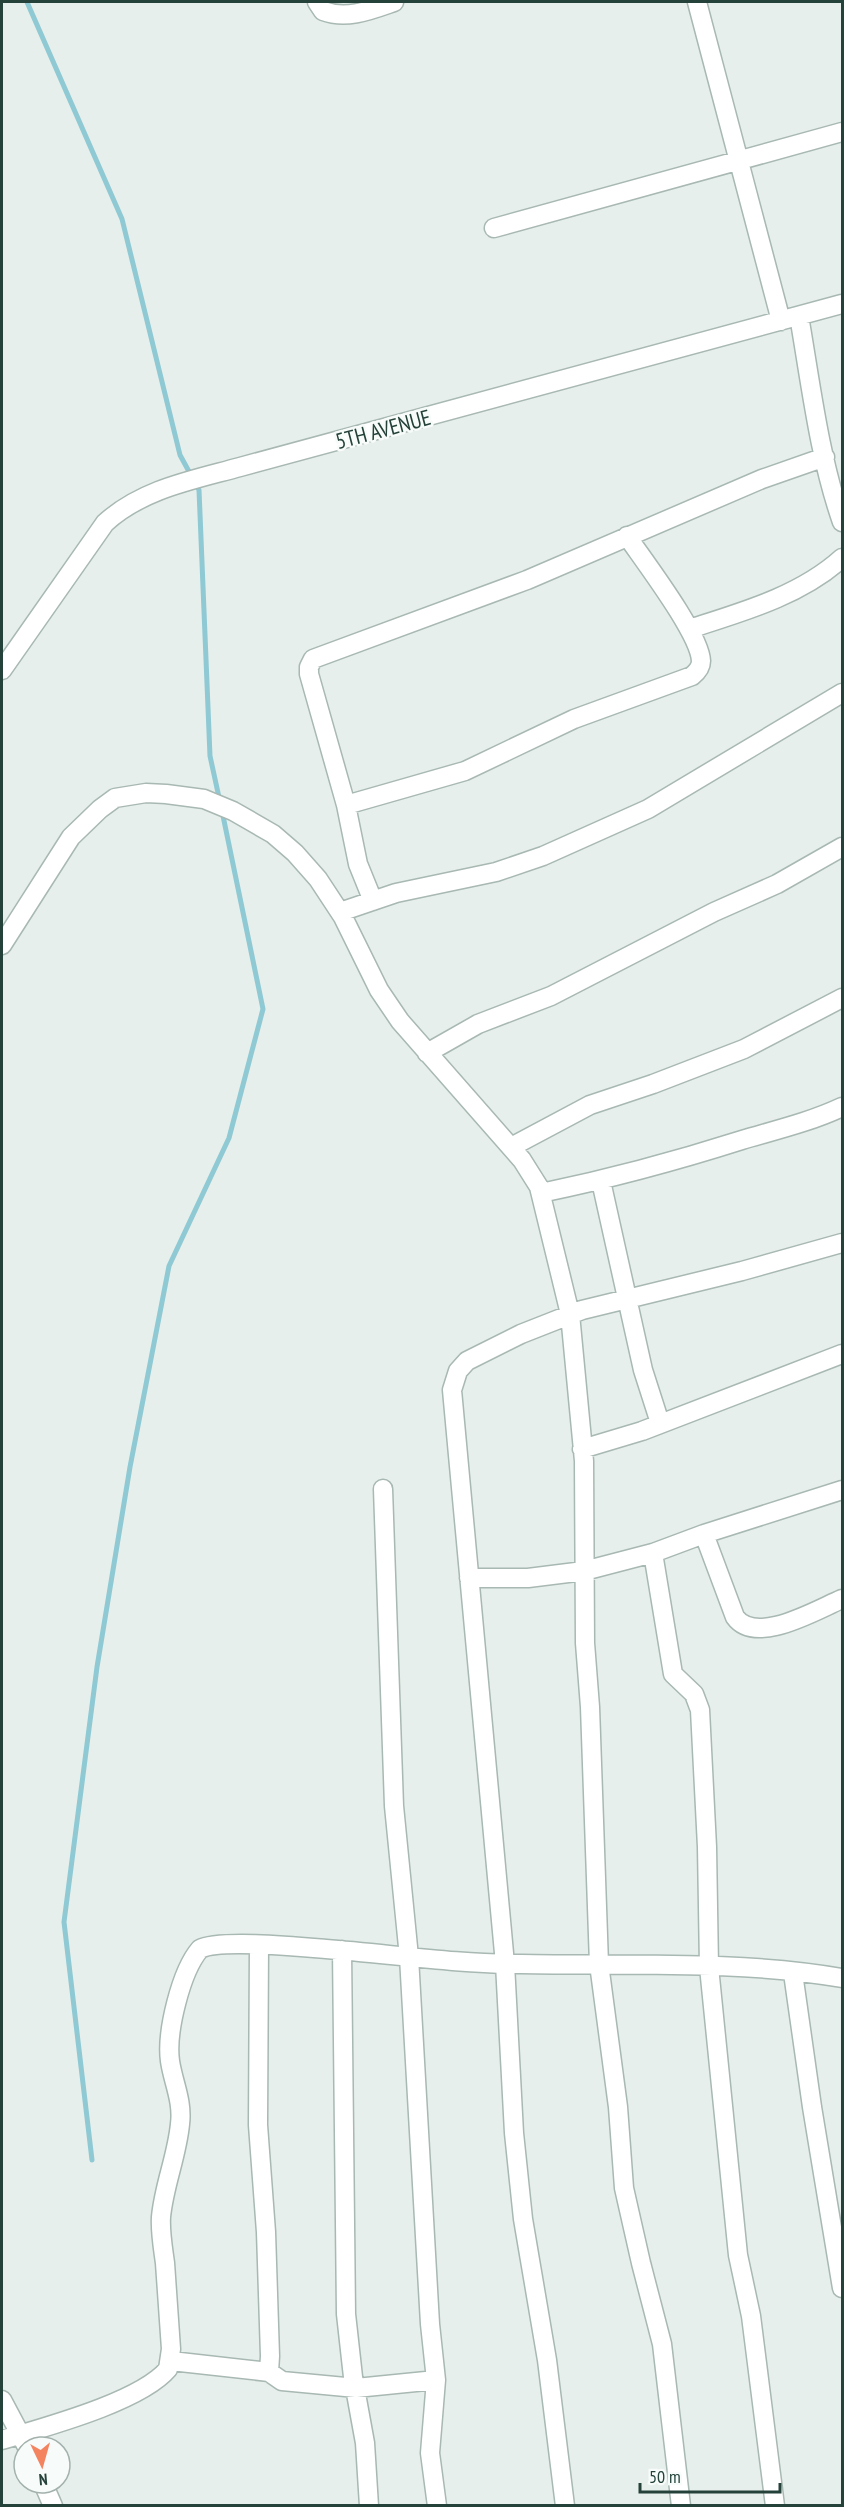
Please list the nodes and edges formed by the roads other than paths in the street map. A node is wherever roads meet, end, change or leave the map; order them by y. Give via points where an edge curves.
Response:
1 (317, 2) edge
2 (394, 2) edge
3 (697, 2) edge
4 (843, 132) edge
5 (740, 161) junction
6 (494, 228) dead end
7 (843, 304) edge
8 (790, 319) junction
9 (825, 457) junction
10 (836, 473) edge
11 (843, 522) edge
12 (627, 536) junction
13 (843, 558) edge
14 (689, 629) junction
15 (2, 670) edge
16 (843, 693) edge
17 (346, 805) junction
18 (843, 847) edge
19 (373, 901) junction
20 (340, 912) junction
21 (2, 945) edge
22 (843, 998) edge
23 (427, 1053) junction
24 (843, 1107) edge
25 (511, 1147) junction
26 (601, 1181) junction
27 (541, 1193) junction
28 (843, 1243) edge
29 (627, 1298) junction
30 (570, 1314) junction
31 (843, 1354) edge
32 (660, 1423) junction
33 (582, 1449) junction
34 (383, 1489) dead end
35 (843, 1490) edge
36 (704, 1534) junction
37 (653, 1553) junction
38 (585, 1571) junction
39 (469, 1578) junction
40 (843, 1599) edge
41 (259, 1946) junction
42 (342, 1950) junction
43 (409, 1957) junction
44 (505, 1964) junction
45 (599, 1964) junction
46 (709, 1967) junction
47 (793, 1973) junction
48 (843, 1978) edge
49 (843, 2288) edge
50 (171, 2361) junction
51 (269, 2372) junction
52 (436, 2380) junction
53 (356, 2388) junction
54 (2, 2400) edge
55 (21, 2435) edge
56 (38, 2435) edge
57 (369, 2505) edge
58 (437, 2505) edge
59 (565, 2505) edge
60 (681, 2505) edge
61 (775, 2505) edge

1 - 2 street via 323,11 341,15
3 - 5 street
4 - 5 street
5 - 6 street
5 - 8 street
7 - 8 street, 5TH AVENUE
8 - 9 street
8 - 15 street, 5TH AVENUE via 146,495 105,522
9 - 10 street
9 - 12 street
10 - 11 street
12 - 14 street
12 - 17 street via 527,580 313,659 309,674
13 - 14 street via 806,585
14 - 17 street via 701,658 692,676 574,719 465,771
16 - 19 street via 648,809 543,856 496,872 432,884
17 - 19 street via 358,864
18 - 23 street via 551,996 478,1024
19 - 20 street
20 - 21 street via 296,853 273,834 232,811 204,799 128,794 109,802 71,837
20 - 23 street via 384,998
22 - 25 street via 744,1049 590,1105
23 - 25 street
24 - 26 street via 778,1131
25 - 27 street
26 - 27 street
26 - 29 street
27 - 30 street
28 - 29 street
29 - 30 street
29 - 32 street
30 - 33 street
30 - 39 street via 467,1361 454,1379
31 - 32 street
32 - 33 street
33 - 38 street
34 - 43 street via 394,1806
35 - 36 street
36 - 37 street
36 - 40 street via 735,1617 747,1628 762,1629 783,1623
37 - 38 street
37 - 46 street via 673,1674 694,1694 700,1710
38 - 39 street via 528,1578
38 - 45 street
39 - 44 street
41 - 42 street
41 - 50 street via 219,1944 200,1948 188,1968 173,2019 170,2055 181,2123 161,2219
41 - 51 street via 258,2125 266,2232
42 - 43 street
42 - 53 street via 346,2314
43 - 44 street
43 - 52 street
44 - 45 street
44 - 59 street via 522,2208
45 - 46 street
45 - 60 street via 618,2107 624,2188 662,2344
46 - 47 street
46 - 61 street via 738,2255 751,2316
47 - 48 street
47 - 49 street
50 - 51 street
50 - 56 street via 163,2375 131,2395
51 - 53 street via 282,2381
52 - 53 street
52 - 58 street via 430,2453
53 - 57 street via 368,2465
54 - 55 street

